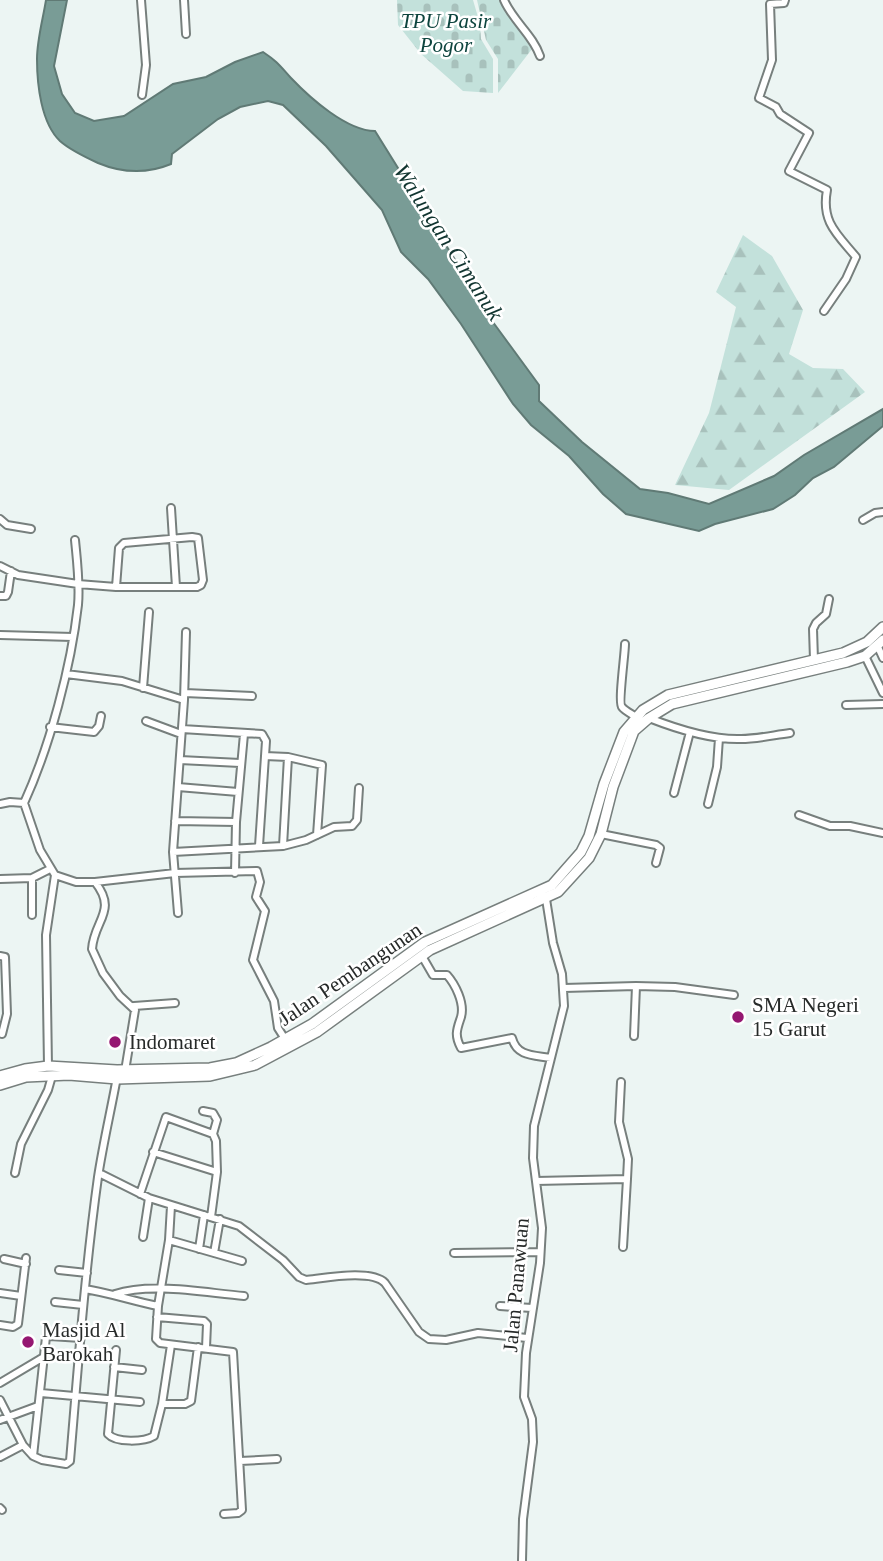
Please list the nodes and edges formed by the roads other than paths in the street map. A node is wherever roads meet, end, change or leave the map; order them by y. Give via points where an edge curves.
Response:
1 (141, 0) edge
2 (184, 0) edge
3 (505, 0) edge
4 (785, 0) edge
5 (186, 34) dead end
6 (540, 56) dead end
7 (142, 95) dead end
8 (824, 311) dead end
9 (171, 508) dead end
10 (883, 512) edge
11 (0, 519) edge
12 (863, 520) dead end
13 (31, 529) dead end
14 (173, 538) junction
15 (75, 540) dead end
16 (0, 566) edge
17 (11, 571) junction
18 (78, 584) junction
19 (116, 587) junction
20 (176, 587) junction
21 (0, 596) edge
22 (829, 599) dead end
23 (149, 612) dead end
24 (883, 627) edge
25 (186, 632) dead end
26 (0, 635) edge
27 (73, 637) junction
28 (880, 643) edge
29 (625, 644) dead end
30 (864, 656) junction
31 (883, 658) edge
32 (814, 660) junction
33 (795, 669) junction
34 (66, 674) junction
35 (143, 688) junction
36 (883, 693) edge
37 (184, 696) junction
38 (252, 696) dead end
39 (883, 704) edge
40 (846, 705) dead end
41 (101, 716) dead end
42 (636, 717) junction
43 (649, 718) junction
44 (146, 721) dead end
45 (50, 727) junction
46 (181, 731) junction
47 (690, 732) junction
48 (790, 733) dead end
49 (244, 734) junction
50 (719, 738) junction
51 (265, 756) junction
52 (288, 757) junction
53 (180, 760) junction
54 (240, 763) junction
55 (178, 787) junction
56 (359, 788) dead end
57 (238, 792) junction
58 (674, 793) dead end
59 (24, 803) junction
60 (0, 804) edge
61 (708, 804) dead end
62 (799, 815) dead end
63 (175, 821) junction
64 (236, 822) junction
65 (883, 833) edge
66 (601, 834) junction
67 (317, 835) junction
68 (259, 846) junction
69 (283, 846) junction
70 (236, 849) junction
71 (173, 852) junction
72 (656, 863) dead end
73 (52, 872) junction
74 (175, 873) junction
75 (235, 873) junction
76 (32, 878) junction
77 (0, 879) edge
78 (95, 882) junction
79 (544, 895) junction
80 (178, 913) dead end
81 (32, 915) dead end
82 (0, 956) edge
83 (422, 956) junction
84 (636, 986) junction
85 (564, 988) junction
86 (734, 995) dead end
87 (361, 996) junction
88 (175, 1003) dead end
89 (134, 1006) junction
90 (2, 1034) dead end
91 (634, 1036) dead end
92 (285, 1039) junction
93 (271, 1052) junction
94 (551, 1058) junction
95 (48, 1066) junction
96 (74, 1071) junction
97 (121, 1074) junction
98 (0, 1076) edge
99 (52, 1076) junction
100 (621, 1082) dead end
101 (0, 1085) edge
102 (203, 1111) dead end
103 (213, 1134) junction
104 (153, 1152) junction
105 (99, 1172) junction
106 (217, 1172) junction
107 (15, 1173) dead end
108 (627, 1180) junction
109 (536, 1181) junction
110 (140, 1194) junction
111 (149, 1198) junction
112 (171, 1206) junction
113 (207, 1216) junction
114 (220, 1219) junction
115 (143, 1237) dead end
116 (169, 1240) junction
117 (623, 1247) dead end
118 (199, 1249) junction
119 (540, 1252) junction
120 (214, 1253) junction
121 (454, 1253) dead end
122 (4, 1259) dead end
123 (242, 1261) dead end
124 (59, 1270) dead end
125 (87, 1273) junction
126 (85, 1289) junction
127 (160, 1290) junction
128 (0, 1293) edge
129 (115, 1294) junction
130 (21, 1296) junction
131 (244, 1296) dead end
132 (55, 1302) dead end
133 (83, 1305) junction
134 (158, 1306) junction
135 (500, 1306) dead end
136 (533, 1308) junction
137 (157, 1317) junction
138 (0, 1325) edge
139 (13, 1327) junction
140 (0, 1334) edge
141 (82, 1338) junction
142 (527, 1338) junction
143 (171, 1345) junction
144 (202, 1348) junction
145 (116, 1350) dead end
146 (42, 1358) junction
147 (114, 1367) junction
148 (142, 1370) dead end
149 (0, 1383) edge
150 (41, 1393) junction
151 (76, 1395) junction
152 (111, 1398) junction
153 (0, 1400) edge
154 (140, 1402) dead end
155 (162, 1404) junction
156 (38, 1406) junction
157 (9, 1416) junction
158 (0, 1420) edge
159 (23, 1445) junction
160 (33, 1455) junction
161 (0, 1457) edge
162 (277, 1459) dead end
163 (240, 1461) junction
164 (224, 1514) dead end
165 (522, 1561) edge

1 - 7 street
2 - 5 street
3 - 6 street
4 - 8 street via 770,4 772,60 759,98 809,133 789,171 827,190 824,207 829,221 856,257
9 - 14 street
10 - 12 street
11 - 13 street via 6,525
14 - 19 street via 121,544
14 - 20 street
14 - 20 street via 198,538 201,545 201,585
15 - 18 street
16 - 17 street
17 - 18 street
17 - 21 street via 8,592
18 - 19 street
18 - 27 street
19 - 20 street
22 - 32 street via 826,614 813,629
23 - 35 street
24 - 32 main road, Jalan Pembangunan via 857,648
25 - 37 street
26 - 27 street
27 - 34 street
28 - 30 main road, Jalan Pembangunan
28 - 31 street
29 - 42 street via 619,701
30 - 33 main road, Jalan Pembangunan
30 - 36 street
32 - 33 main road, Jalan Pembangunan
33 - 42 main road, Jalan Pembangunan via 668,695
33 - 43 main road, Jalan Pembangunan via 672,704
34 - 35 street
34 - 45 street
35 - 37 street
37 - 38 street
37 - 46 street
39 - 40 street
41 - 45 street via 94,732
42 - 79 main road, Jalan Pembangunan via 615,753 581,852
43 - 47 street
43 - 66 main road, Jalan Pembangunan via 634,731 623,757
44 - 46 street
45 - 59 street
46 - 49 street
46 - 53 street
47 - 50 street
47 - 58 street
48 - 50 street
49 - 51 street via 263,734
49 - 54 street
50 - 61 street
51 - 52 street
51 - 68 street
52 - 67 street via 323,766
52 - 69 street
53 - 54 street
53 - 55 street
54 - 57 street
55 - 57 street
55 - 63 street
56 - 67 street via 355,824
57 - 64 street
59 - 60 street
59 - 73 street
62 - 65 street via 830,826
63 - 64 street
63 - 71 street
64 - 70 street
66 - 72 street via 656,845 660,848
66 - 79 main road, Jalan Pembangunan via 589,858 558,892
67 - 69 street
68 - 69 street
68 - 70 street
70 - 71 street
70 - 75 street
71 - 74 street
73 - 76 street
73 - 78 street via 76,882
73 - 95 street via 46,935
74 - 75 street
74 - 78 street
74 - 80 street
75 - 92 street via 257,872 260,877 256,897 265,911 253,960 274,1001 278,1028
76 - 77 street
76 - 81 street
78 - 89 street via 106,904 92,943 94,958 120,996
79 - 83 main road, Jalan Pembangunan
79 - 85 street, Jalan Panawuan
79 - 87 main road, Jalan Pembangunan via 425,942
82 - 90 street via 5,957 7,1014
83 - 87 main road, Jalan Pembangunan
83 - 94 street via 433,975 447,975 455,985 461,1048 512,1038 517,1051
84 - 85 street
84 - 86 street
84 - 91 street
85 - 94 street, Jalan Panawuan
87 - 92 main road, Jalan Pembangunan
87 - 93 main road, Jalan Pembangunan via 317,1032
88 - 89 street
89 - 97 street
92 - 93 main road, Jalan Pembangunan
93 - 97 main road, Jalan Pembangunan via 239,1071 210,1076
94 - 109 street, Jalan Panawuan via 534,1126
95 - 96 main road, Jalan Pembangunan
95 - 98 main road, Jalan Pembangunan
96 - 97 main road, Jalan Pembangunan
96 - 99 main road, Jalan Pembangunan
97 - 105 street
99 - 101 main road, Jalan Pembangunan
99 - 107 street via 22,1144
100 - 108 street via 619,1122 628,1159
102 - 103 street via 218,1120
103 - 104 street via 166,1117
103 - 106 street
104 - 106 street
104 - 110 street
105 - 110 street
105 - 125 street
106 - 113 street
108 - 109 street
108 - 117 street
109 - 119 street, Jalan Panawuan
110 - 111 street
111 - 112 street
111 - 115 street
112 - 113 street
112 - 116 street
113 - 114 street
113 - 118 street
114 - 120 street
114 - 142 street via 239,1226 306,1280 362,1275 381,1279 429,1339 478,1333
116 - 118 street
116 - 127 street
118 - 120 street
119 - 121 street
119 - 136 street, Jalan Panawuan
120 - 123 street
122 - 130 street via 26,1261
124 - 125 street
125 - 126 street
126 - 129 street
126 - 133 street
127 - 129 street
127 - 131 street
127 - 134 street
128 - 130 street
129 - 134 street
130 - 139 street via 18,1324
132 - 133 street
133 - 141 street
134 - 137 street
135 - 136 street
136 - 142 street, Jalan Panawuan
137 - 143 street via 156,1339
137 - 144 street via 206,1322
138 - 139 street
139 - 140 street
141 - 146 street via 47,1336
141 - 151 street
142 - 165 street, Jalan Panawuan via 524,1397 533,1441
143 - 144 street
143 - 155 street
144 - 155 street via 191,1401
144 - 163 street via 233,1352
145 - 147 street
146 - 149 street
146 - 150 street
147 - 148 street
147 - 152 street
150 - 151 street
150 - 156 street
151 - 152 street
151 - 160 street via 69,1463
152 - 154 street
152 - 155 street via 108,1434 114,1439 151,1439
153 - 157 street
156 - 157 street
156 - 160 street
157 - 158 street
157 - 159 street
159 - 160 street
159 - 161 street
162 - 163 street
163 - 164 street via 242,1510

